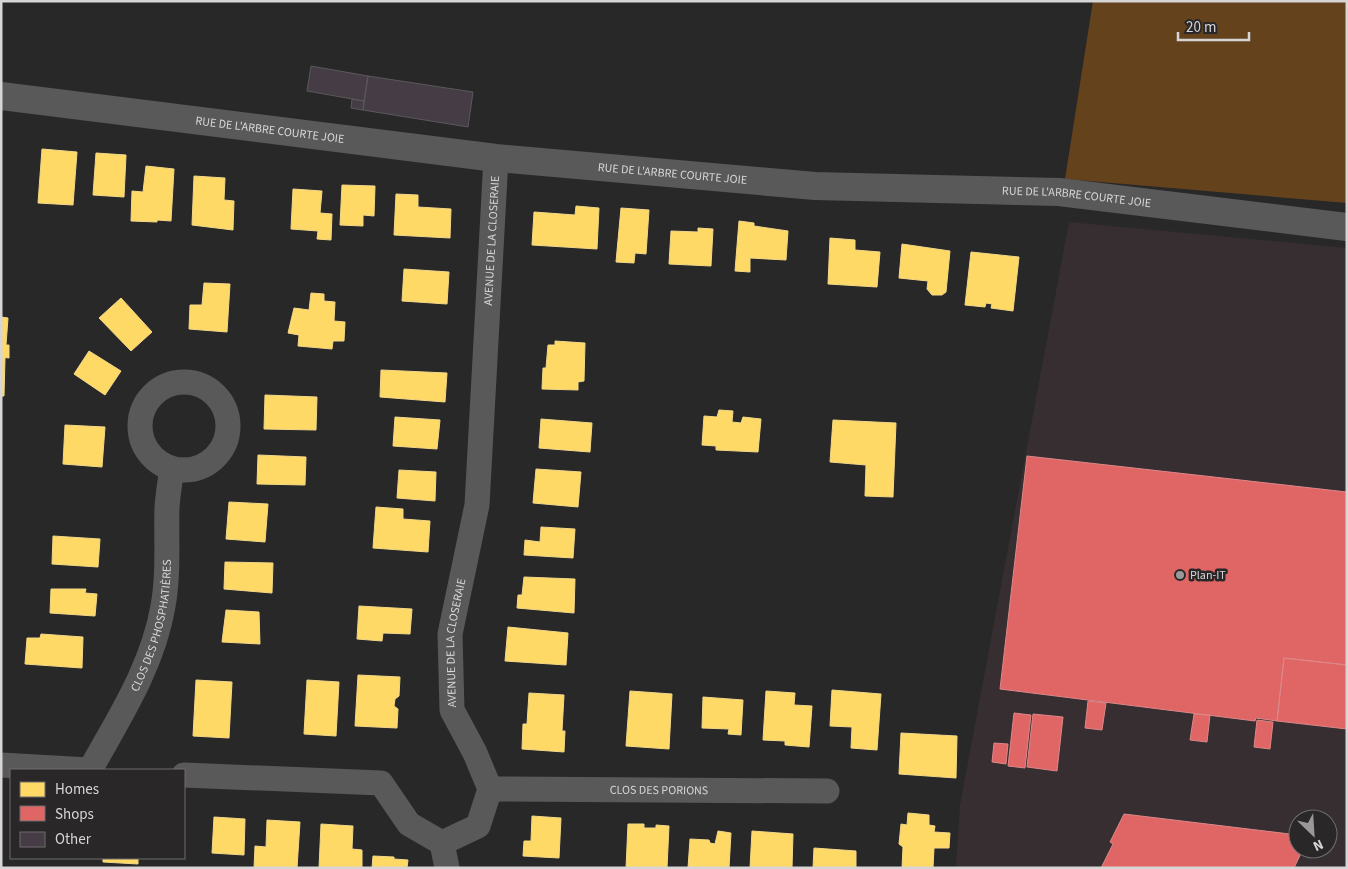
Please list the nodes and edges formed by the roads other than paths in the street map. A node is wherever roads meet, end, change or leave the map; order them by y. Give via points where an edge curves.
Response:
1 (1, 96) edge
2 (496, 158) junction
3 (1347, 227) edge
4 (172, 469) dead end
5 (1, 765) edge
6 (72, 769) edge
7 (91, 769) edge
8 (185, 776) edge
9 (490, 789) junction
10 (827, 791) dead end
11 (442, 842) junction
12 (447, 868) edge

1 - 2 street, RUE DE L'ARBRE COURTE JOIE
2 - 3 street, RUE DE L'ARBRE COURTE JOIE via 815,186 1059,192
2 - 9 street, AVENUE DE LA CLOSERAIE via 477,505 450,634 452,710
4 - 7 street, CLOS DES PHOSPHATIÈRES via 167,504 167,568 159,627 140,679
5 - 6 street
8 - 11 street via 381,783 410,824
9 - 10 street, CLOS DES PORIONS
9 - 11 street via 478,826
11 - 12 street

